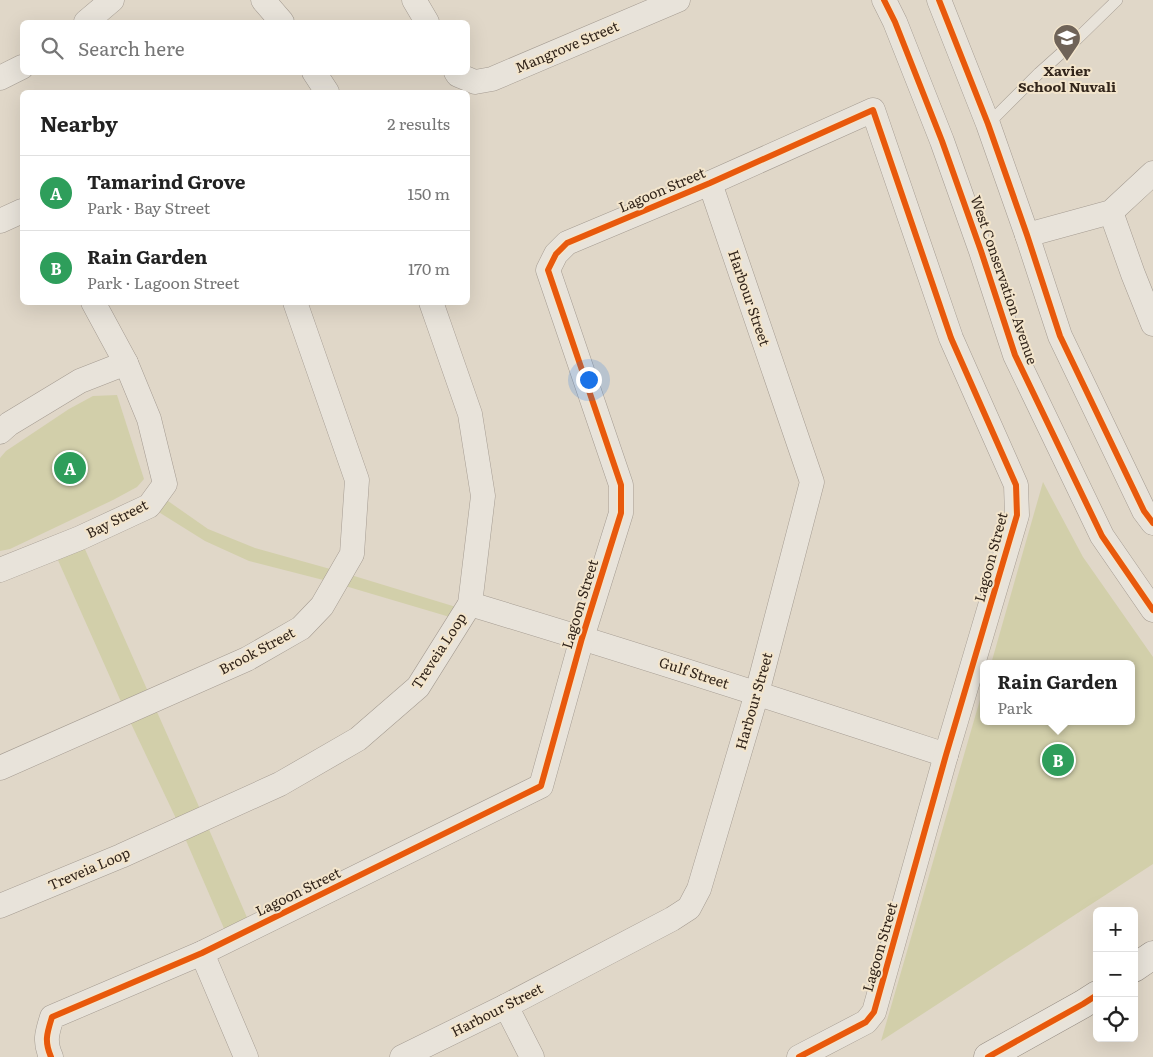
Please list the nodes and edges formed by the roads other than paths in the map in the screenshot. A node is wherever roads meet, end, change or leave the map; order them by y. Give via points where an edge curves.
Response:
1 (112, 0) edge
2 (263, 0) edge
3 (414, 0) edge
4 (678, 0) edge
5 (884, 0) edge
6 (939, 0) edge
7 (1117, 0) edge
8 (88, 20) edge
9 (280, 20) edge
10 (426, 20) edge
11 (20, 68) edge
12 (316, 75) edge
13 (458, 75) edge
14 (0, 78) edge
15 (326, 90) edge
16 (988, 124) junction
17 (1153, 173) edge
18 (710, 184) junction
19 (20, 212) edge
20 (1111, 212) junction
21 (0, 221) edge
22 (1027, 235) junction
23 (95, 305) edge
24 (296, 305) edge
25 (432, 305) edge
26 (1153, 324) edge
27 (126, 363) junction
28 (0, 432) edge
29 (1153, 523) edge
30 (0, 570) edge
31 (470, 604) junction
32 (1153, 610) edge
33 (582, 638) junction
34 (758, 693) junction
35 (946, 754) junction
36 (0, 768) edge
37 (0, 906) edge
38 (202, 953) junction
39 (1153, 955) edge
40 (1138, 965) edge
41 (1093, 997) edge
42 (506, 1006) junction
43 (51, 1057) edge
44 (246, 1057) edge
45 (402, 1057) edge
46 (532, 1057) edge
47 (799, 1057) edge
48 (988, 1057) edge

1 - 8 street
2 - 9 street
3 - 10 street
4 - 13 street, Mangrove Street via 492,79 475,82
5 - 32 street, West Conservation Avenue via 942,140 1014,354 1102,536
6 - 16 street
7 - 16 lane
11 - 14 street
12 - 15 street
16 - 22 street
17 - 20 street
18 - 33 street, Lagoon Street via 567,243 556,254 548,270 621,485 621,513
18 - 34 street, Harbour Street via 812,482
18 - 35 street, Lagoon Street via 874,110 951,338 1016,484 1017,515
19 - 21 street
20 - 22 street
20 - 26 street
22 - 29 street via 1060,336 1144,511
23 - 27 street, Bay Street
24 - 36 street, Brook Street via 357,480 352,554 322,606 300,628 248,659
25 - 31 street, Treveia Loop via 470,414 482,496
27 - 28 street via 80,381
27 - 30 street, Bay Street via 149,419 165,484 149,506
31 - 33 street, Gulf Street
31 - 37 street, Treveia Loop via 418,687 358,739 280,784
33 - 34 street, Gulf Street
33 - 38 street, Lagoon Street via 540,786
34 - 35 street, Gulf Street
34 - 42 street, Harbour Street via 699,889 688,908
35 - 47 street, Lagoon Street via 874,1012 866,1022
38 - 43 street, Lagoon Street via 52,1017 46,1034
38 - 44 street
39 - 40 street
41 - 48 street
42 - 45 street, Harbour Street
42 - 46 street

